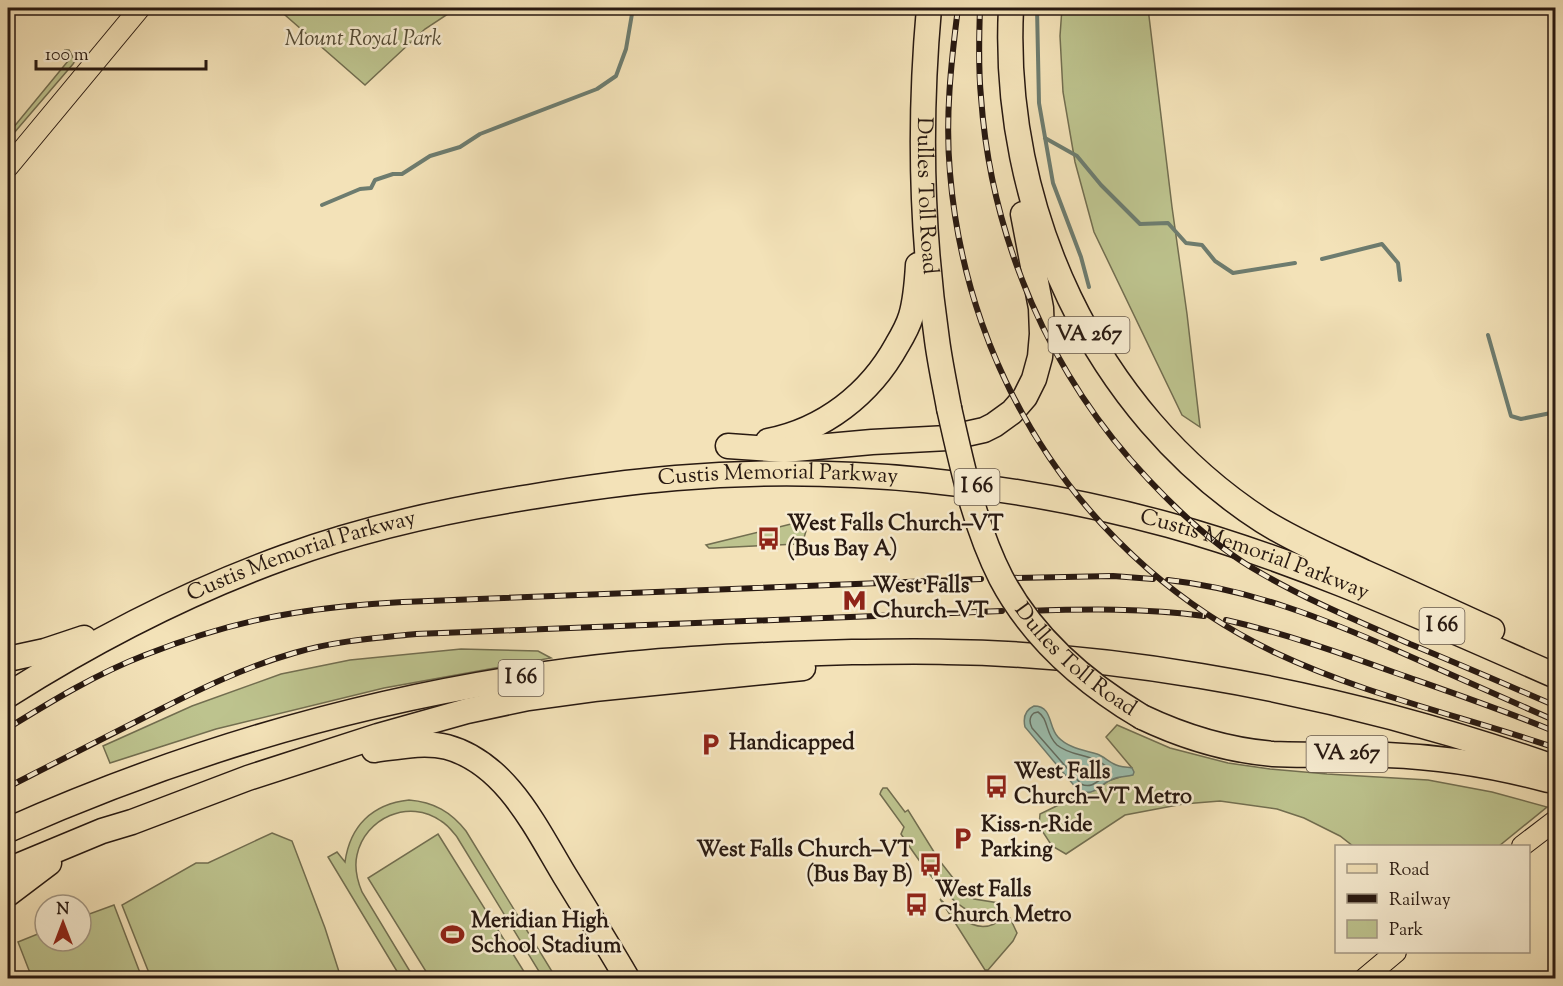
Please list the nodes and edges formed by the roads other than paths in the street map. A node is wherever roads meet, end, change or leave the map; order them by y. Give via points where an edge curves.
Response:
1 (140, 8) edge
2 (929, 8) edge
3 (1011, 8) edge
4 (1011, 72) junction
5 (8, 167) edge
6 (923, 177) junction
7 (134, 622) junction
8 (1056, 658) junction
9 (1556, 659) edge
10 (8, 660) edge
11 (1556, 676) edge
12 (8, 694) edge
13 (277, 768) junction
14 (1556, 768) edge
15 (1556, 783) edge
16 (1556, 820) edge
17 (132, 822) junction
18 (8, 830) edge
19 (1523, 845) edge
20 (8, 870) edge
21 (8, 894) edge
22 (1388, 955) edge
23 (627, 978) edge
24 (1365, 978) edge

1 - 5 main road
2 - 6 highway, Dulles Toll Road / VA 267
3 - 4 highway, VA 267
4 - 6 highway via 1012,149 1042,322 1037,370 1025,397 994,425 961,436 784,450 728,446 782,438 809,428 848,404 880,371 908,325 914,305 918,264 915,224
4 - 9 highway, VA 267 via 1027,180 1055,266 1082,323 1115,377 1180,455 1228,496 1299,542
6 - 15 highway, Dulles Toll Road / VA 267, bridge via 937,340 969,489 994,562 1010,593 1059,655 1125,707 1167,729 1197,739 1276,754 1430,758 1491,767
7 - 10 highway
7 - 11 highway, Custis Memorial Parkway / I 66 via 286,557 452,510 614,484 744,474 809,474 1004,490 1168,525 1288,563 1372,595
7 - 12 highway, Custis Memorial Parkway / I 66
8 - 13 highway via 997,663 867,662 561,693 447,716
8 - 14 highway, I 66 via 1202,676 1323,700 1452,734
8 - 18 highway, I 66 via 948,652 763,654 627,664 507,680 395,702 268,734 155,772
13 - 17 highway
13 - 23 highway via 416,745 447,747 472,759 496,777 522,806
16 - 19 main road
17 - 20 highway
17 - 21 highway via 57,858
22 - 24 main road

